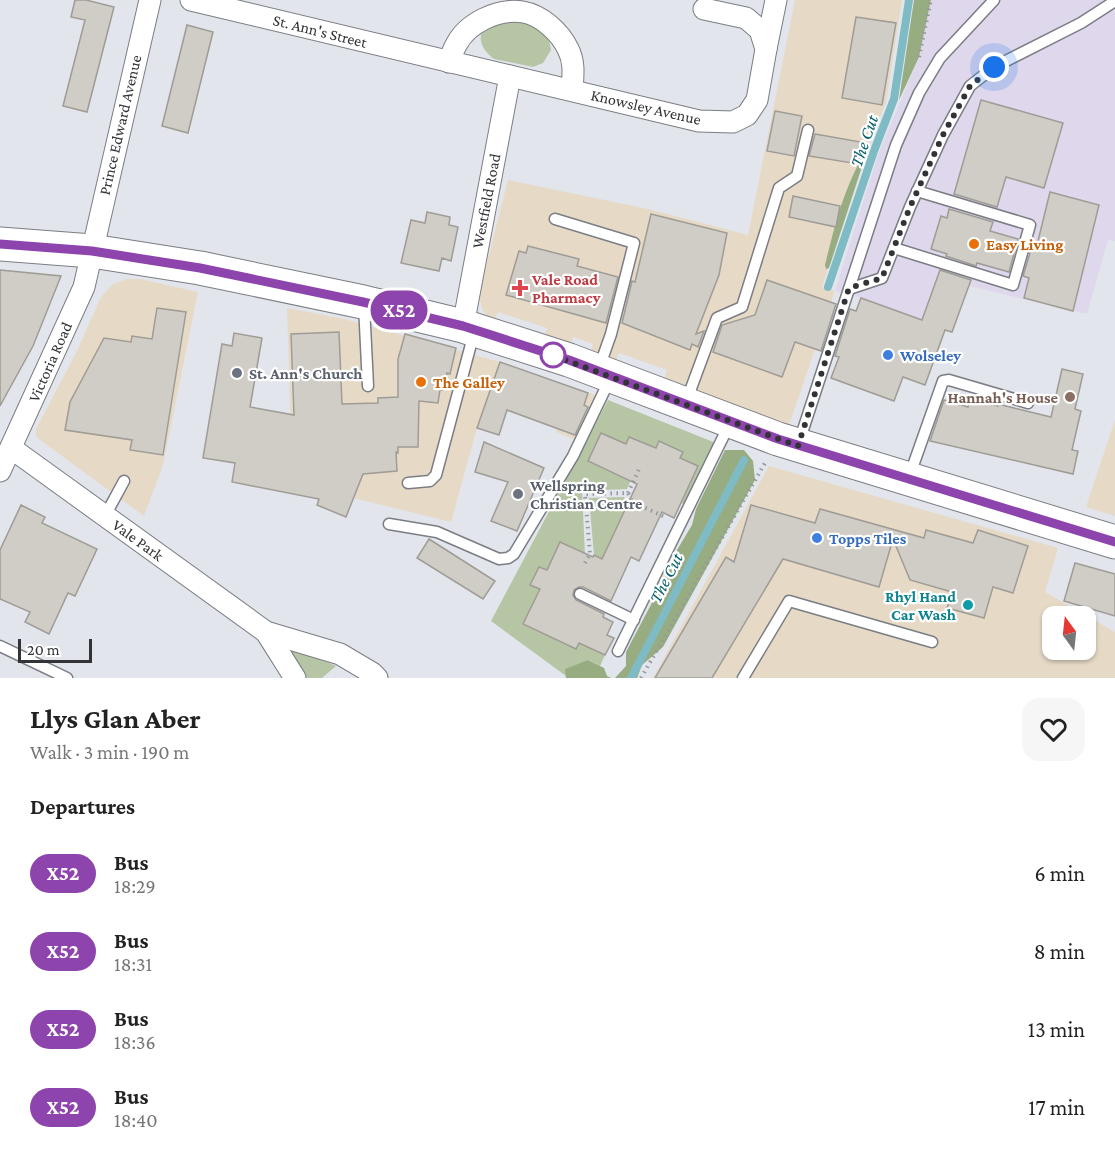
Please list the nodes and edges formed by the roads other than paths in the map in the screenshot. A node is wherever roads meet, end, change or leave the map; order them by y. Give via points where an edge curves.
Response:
1 (150, 0) edge
2 (191, 0) edge
3 (776, 0) edge
4 (994, 0) edge
5 (1115, 1) edge
6 (524, 6) edge
7 (704, 9) dead end
8 (766, 50) junction
9 (449, 62) junction
10 (510, 76) junction
11 (572, 90) junction
12 (808, 130) dead end
13 (917, 191) junction
14 (555, 219) dead end
15 (0, 244) edge
16 (894, 248) junction
17 (92, 251) junction
18 (849, 288) junction
19 (363, 302) junction
20 (469, 328) junction
21 (605, 374) junction
22 (368, 386) dead end
23 (1028, 403) dead end
24 (684, 405) junction
25 (730, 422) junction
26 (788, 442) junction
27 (11, 448) junction
28 (0, 471) edge
29 (908, 480) junction
30 (124, 481) dead end
31 (408, 483) dead end
32 (105, 516) junction
33 (389, 524) dead end
34 (1115, 542) edge
35 (580, 594) dead end
36 (634, 620) junction
37 (266, 632) junction
38 (932, 642) dead end
39 (0, 646) edge
40 (618, 651) dead end
41 (67, 678) edge
42 (295, 678) edge
43 (377, 678) edge
44 (743, 678) edge

1 - 17 street, Prince Edward Avenue
2 - 9 street, St. Ann's Street
3 - 8 street, Knowsley Avenue
4 - 18 lane via 940,58 919,93 896,145
5 - 13 lane via 1081,23 994,67 970,86
6 - 9 street via 477,23 456,44
6 - 11 street via 558,33 569,50 574,69
7 - 8 street via 746,18 760,30
8 - 11 street, Knowsley Avenue via 757,100 747,115 733,122 699,121
9 - 10 street
10 - 11 street
10 - 20 street, Westfield Road
12 - 24 lane via 798,176 779,188 742,307 717,318
13 - 16 lane
13 - 16 lane via 1030,225 1013,285
14 - 21 lane via 634,243 610,334
15 - 17 main road
16 - 18 lane via 882,278
17 - 19 main road via 200,268
17 - 27 street, Victoria Road via 84,287
18 - 26 lane
19 - 20 main road
19 - 22 lane
20 - 21 main road
20 - 31 lane via 436,475 430,481
21 - 24 main road
21 - 33 lane via 573,456 514,554 499,559 436,532
23 - 29 lane via 943,381
24 - 25 main road
25 - 26 main road
25 - 36 lane
26 - 29 main road
27 - 28 street, Victoria Road
27 - 32 street, Vale Park
29 - 34 main road
30 - 32 lane
32 - 37 street, Vale Park
35 - 36 lane
36 - 40 lane
37 - 42 street, Vale Park
37 - 43 street, Vale Park via 340,654
38 - 44 lane via 789,601
39 - 41 lane

